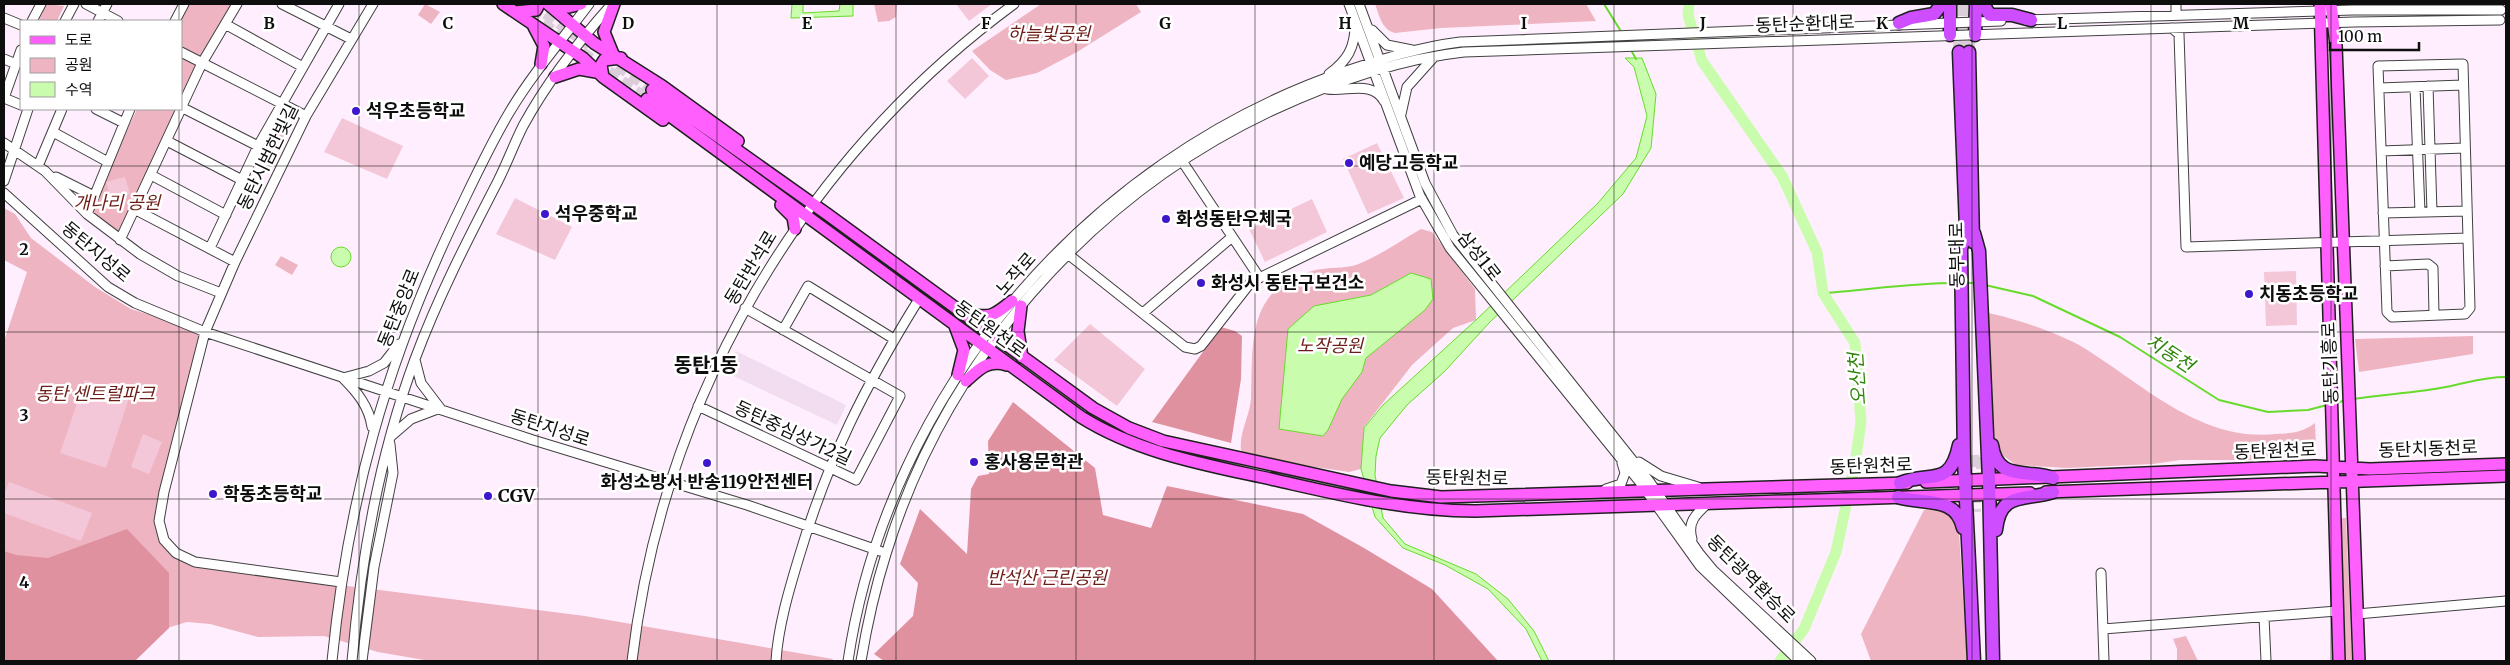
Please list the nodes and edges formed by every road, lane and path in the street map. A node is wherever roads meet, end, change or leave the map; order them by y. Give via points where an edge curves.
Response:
1 (40, 4) edge
2 (74, 4) edge
3 (86, 4) edge
4 (107, 4) edge
5 (238, 4) edge
6 (282, 4) edge
7 (339, 4) edge
8 (373, 4) edge
9 (503, 4) edge
10 (539, 4) edge
11 (548, 4) edge
12 (580, 4) edge
13 (589, 4) edge
14 (613, 4) edge
15 (1014, 4) edge
16 (1349, 4) edge
17 (1359, 4) edge
18 (1942, 4) edge
19 (1950, 4) edge
20 (1976, 4) edge
21 (1983, 4) edge
22 (2176, 4) edge
23 (181, 5) edge
24 (515, 12) junction
25 (2320, 12) edge
26 (2332, 12) edge
27 (2176, 15) junction
28 (2500, 15) dead end
29 (100, 17) edge
30 (4, 18) edge
31 (1360, 18) junction
32 (32, 20) edge
33 (66, 20) edge
34 (114, 20) edge
35 (175, 20) edge
36 (528, 20) junction
37 (2031, 20) junction
38 (1975, 21) junction
39 (1950, 22) junction
40 (1900, 23) junction
41 (225, 24) junction
42 (20, 25) edge
43 (573, 25) junction
44 (325, 27) junction
45 (2178, 30) junction
46 (1975, 34) junction
47 (586, 35) junction
48 (1950, 35) junction
49 (351, 39) junction
50 (559, 42) junction
51 (1415, 50) junction
52 (573, 51) junction
53 (182, 52) edge
54 (1964, 52) tunnel mouth
55 (20, 53) edge
56 (1402, 54) junction
57 (617, 56) junction
58 (1434, 56) junction
59 (4, 59) edge
60 (202, 62) junction
61 (16, 64) junction
62 (541, 64) junction
63 (1404, 64) junction
64 (301, 66) junction
65 (1378, 67) junction
66 (600, 75) junction
67 (554, 77) junction
68 (1323, 84) junction
69 (2428, 86) junction
70 (2464, 86) junction
71 (2415, 87) junction
72 (2379, 88) junction
73 (4, 98) edge
74 (280, 103) junction
75 (20, 106) edge
76 (182, 106) edge
77 (182, 108) edge
78 (28, 110) edge
79 (62, 110) edge
80 (98, 110) edge
81 (130, 110) edge
82 (180, 110) edge
83 (1389, 110) junction
84 (306, 116) junction
85 (1401, 117) junction
86 (124, 123) junction
87 (53, 132) junction
88 (167, 141) junction
89 (4, 143) edge
90 (258, 146) junction
91 (2465, 148) junction
92 (14, 149) junction
93 (2430, 149) junction
94 (2418, 150) junction
95 (2381, 151) junction
96 (108, 162) junction
97 (1182, 162) junction
98 (41, 169) junction
99 (151, 176) junction
100 (1151, 178) junction
101 (242, 180) junction
102 (4, 181) edge
103 (761, 191) junction
104 (796, 192) junction
105 (4, 194) edge
106 (94, 196) junction
107 (1422, 199) junction
108 (787, 202) junction
109 (813, 204) junction
110 (136, 210) junction
111 (2467, 211) junction
112 (2420, 212) junction
113 (2432, 212) junction
114 (87, 214) junction
115 (2384, 214) junction
116 (226, 215) junction
117 (804, 215) junction
118 (795, 229) junction
119 (1232, 237) junction
120 (2468, 238) junction
121 (120, 240) junction
122 (2384, 240) junction
123 (2326, 242) junction
124 (2343, 242) junction
125 (210, 248) junction
126 (1064, 252) junction
127 (235, 262) junction
128 (2385, 266) junction
129 (1259, 277) junction
130 (1487, 286) junction
131 (221, 293) junction
132 (919, 299) junction
133 (1018, 302) junction
134 (745, 308) junction
135 (958, 309) junction
136 (1972, 310) junction
137 (1143, 313) junction
138 (2434, 315) junction
139 (945, 318) junction
140 (955, 326) junction
141 (783, 330) junction
142 (205, 332) junction
143 (992, 335) junction
144 (894, 339) junction
145 (403, 340) junction
146 (984, 346) junction
147 (1022, 356) junction
148 (415, 358) junction
149 (1011, 366) junction
150 (343, 378) junction
151 (870, 379) junction
152 (960, 381) junction
153 (385, 390) junction
154 (402, 396) junction
155 (698, 406) junction
156 (440, 408) junction
157 (372, 431) junction
158 (1987, 431) junction
159 (1964, 434) junction
160 (390, 437) junction
161 (1620, 451) junction
162 (1977, 456) tunnel mouth
163 (2506, 464) edge
164 (828, 467) junction
165 (2332, 467) junction
166 (2351, 468) junction
167 (2506, 476) edge
168 (2052, 478) junction
169 (1989, 480) junction
170 (1965, 481) junction
171 (670, 482) junction
172 (2332, 482) junction
173 (2352, 482) junction
174 (1900, 483) junction
175 (1705, 489) junction
176 (1652, 491) junction
177 (2053, 492) junction
178 (1590, 493) junction
179 (1989, 494) junction
180 (1965, 495) junction
181 (1898, 498) junction
182 (1708, 504) junction
183 (1661, 505) junction
184 (888, 513) junction
185 (899, 517) junction
186 (2334, 520) junction
187 (2354, 520) junction
188 (808, 526) junction
189 (875, 549) junction
190 (886, 553) junction
191 (1699, 553) junction
192 (1968, 559) junction
193 (1990, 560) junction
194 (2101, 573) dead end
195 (341, 582) junction
196 (1730, 590) junction
197 (861, 597) junction
198 (874, 600) junction
199 (2506, 601) edge
200 (2337, 611) junction
201 (2357, 614) junction
202 (2264, 617) junction
203 (2103, 629) junction
204 (776, 657) edge
205 (848, 660) edge
206 (332, 661) edge
207 (352, 661) edge
208 (362, 661) edge
209 (632, 661) edge
210 (861, 661) edge
211 (1799, 661) edge
212 (1811, 661) edge
213 (1974, 661) edge
214 (1980, 661) edge
215 (1988, 661) edge
216 (1993, 661) edge
217 (2104, 661) edge
218 (2266, 661) edge
219 (2339, 661) edge
220 (2358, 661) edge

1 - 32 street
2 - 33 street
3 - 29 street
4 - 29 street
5 - 41 street
6 - 44 street
7 - 44 street
8 - 49 street, 동탄시범한빛길
9 - 24 main road
10 - 24 main road via 536,10
11 - 12 main road via 569,7
11 - 43 main road
13 - 43 street, 동탄중앙로
14 - 47 street, 동탄중앙로
14 - 57 main road via 604,32
15 - 109 street, 동탄반석로 via 945,60 891,111
16 - 31 street, 삼성1로
17 - 31 street, 삼성1로
18 - 40 highway via 1934,14
19 - 39 highway
20 - 38 highway
21 - 37 highway via 1990,15 2012,15
22 - 27 street
23 - 35 street
24 - 36 main road
25 - 26 street, 동탄순환대로
25 - 27 street, 동탄순환대로
25 - 45 street, 동탄순환대로
25 - 123 main road, 동탄기흥로
26 - 28 street, 동탄순환대로
26 - 124 main road, 동탄기흥로
27 - 37 street, 동탄순환대로
29 - 34 street
30 - 42 street
31 - 51 street via 1387,44
31 - 65 street, 삼성1로
31 - 68 street via 1349,55
36 - 50 main road
36 - 62 main road via 543,41
37 - 38 street, 동탄순환대로
38 - 39 street, 동탄순환대로
38 - 46 highway
39 - 40 street, 동탄순환대로
39 - 48 highway
40 - 51 street, 동탄순환대로 via 1460,42
41 - 60 street
41 - 64 street
43 - 47 main road
43 - 50 street, 동탄중앙로
44 - 49 street
44 - 64 street
45 - 46 street, 동탄순환대로
45 - 123 street via 2186,247
46 - 48 street, 동탄순환대로
47 - 52 street, 동탄중앙로
47 - 57 main road
48 - 58 street, 동탄순환대로 via 1474,51
49 - 84 street, 동탄시범한빛길
50 - 52 main road
50 - 62 street, 동탄중앙로
51 - 56 street, 동탄순환대로
52 - 66 main road
52 - 67 street, 동탄중앙로
53 - 60 street
54 - 136 highway, 동부대로
55 - 61 street
56 - 63 street via 1399,61
56 - 65 street, 동탄순환대로
57 - 66 main road via 604,60
57 - 104 main road via 776,169
58 - 63 street, 동탄순환대로
58 - 85 street via 1407,87
59 - 61 street
60 - 74 street
60 - 76 street
61 - 73 street
62 - 145 street, 동탄중앙로 via 482,162
63 - 65 street, 동탄순환대로
64 - 74 street
65 - 68 street, 노작로
65 - 83 street, 삼성1로
65 - 85 street, 삼성1로
66 - 67 main road via 579,69
66 - 103 main road
67 - 148 street, 동탄중앙로 via 523,126 448,280
68 - 83 street via 1335,90 1361,88 1373,91 1382,97
68 - 97 street, 노작로 via 1238,128
68 - 100 street, 노작로 via 1240,117 1191,145
69 - 70 street
69 - 71 street
69 - 93 street
70 - 72 street via 2463,64 2378,66
70 - 91 street
71 - 72 street
71 - 94 street
72 - 95 street
73 - 75 street
74 - 84 street
74 - 90 street
77 - 90 street
78 - 92 street
79 - 87 street
80 - 86 street
81 - 86 street
82 - 88 street
83 - 107 street, 삼성1로
84 - 127 street, 동탄시범한빛길
85 - 130 street, 삼성1로 via 1425,183 1442,217
86 - 96 street
87 - 96 street
87 - 98 street
88 - 99 street
88 - 101 street
89 - 92 street
90 - 101 street
91 - 93 street
91 - 111 street
92 - 98 street
92 - 102 street
93 - 94 street
93 - 113 street
94 - 95 street
94 - 112 street
95 - 115 street
96 - 106 street
97 - 100 street, 노작로
97 - 119 street
98 - 106 street
98 - 114 street
99 - 110 street
99 - 116 street
100 - 126 street, 노작로 via 1088,228
101 - 116 street
103 - 108 main road
103 - 118 main road via 788,209 794,217
104 - 108 main road, 동탄원천로 via 649,94
104 - 109 main road, 동탄원천로
105 - 142 street, 동탄지성로 via 108,286 135,303
106 - 114 street
107 - 129 street
107 - 130 street, 삼성1로 via 1450,248
108 - 117 main road, 동탄원천로
109 - 117 street, 동탄반석로
109 - 135 main road, 동탄원천로
110 - 121 street
110 - 125 street
111 - 113 street
111 - 120 street
112 - 113 street
112 - 115 street
114 - 121 street
115 - 122 street
116 - 125 street
117 - 118 street, 동탄반석로
117 - 132 main road, 동탄원천로
118 - 134 street, 동탄반석로 via 768,266
119 - 129 street
119 - 137 street
120 - 122 street
120 - 138 street via 2470,308 2465,314
121 - 131 street via 178,276
122 - 124 street
122 - 128 street
123 - 124 street
123 - 165 main road, 동탄기흥로
124 - 166 main road, 동탄기흥로
125 - 127 street
126 - 133 street, 노작로
126 - 137 street
127 - 131 street, 동탄시범한빛길
128 - 138 street via 2387,312 2392,316
128 - 138 street via 2428,264 2433,268
129 - 137 street via 1251,282 1195,349 1185,347
130 - 161 street
131 - 142 street, 동탄시범한빛길
132 - 139 main road, 동탄원천로
132 - 144 street
133 - 135 main road via 992,316 980,317
133 - 143 street, 노작로
133 - 147 main road
134 - 141 street, 동탄중심상가2길
134 - 155 street, 동탄반석로
135 - 139 main road via 955,315
135 - 143 main road, 동탄원천로
136 - 158 highway
136 - 159 highway
136 - 162 highway, 동부대로
139 - 140 main road, 동탄원천로
140 - 146 main road, 동탄원천로
140 - 152 main road via 964,350
141 - 144 street via 808,286
141 - 151 street, 동탄중심상가2길
142 - 150 street, 동탄지성로
142 - 195 street via 164,492 159,521 164,540 176,553 194,562
143 - 146 street, 노작로
143 - 147 main road, 동탄원천로
144 - 151 street
145 - 150 street via 384,364
145 - 153 street, 동탄중앙로
146 - 149 main road, 동탄원천로
146 - 152 street, 노작로
147 - 178 main road, 동탄원천로 via 1093,408 1144,435 1163,441 1392,491 1463,497
148 - 154 street, 동탄중앙로
148 - 156 street via 421,383
149 - 152 main road via 989,363
149 - 183 main road, 동탄원천로 via 1080,416 1135,445 1176,458 1356,498 1395,506 1475,511
150 - 153 street, 동탄지성로
150 - 157 street via 365,404
151 - 164 street
151 - 164 street, 동탄중심상가2길 via 900,396 856,480
152 - 184 street, 노작로 via 924,432
152 - 185 street, 노작로
153 - 154 street, 동탄지성로
153 - 157 street, 동탄중앙로
154 - 156 street, 동탄지성로
154 - 160 street, 동탄중앙로
155 - 164 street, 동탄중심상가2길
155 - 171 street, 동탄반석로
156 - 160 street via 411,419
156 - 171 street, 동탄지성로
157 - 195 street, 동탄중앙로 via 355,500
158 - 168 highway via 2002,468 2015,474 2039,473
158 - 169 highway
159 - 170 highway
159 - 174 highway via 1950,469 1937,476
160 - 207 street, 동탄중앙로 via 367,537
160 - 208 street, 동탄중앙로 via 393,474 374,568
161 - 175 street via 1651,472
161 - 176 street
161 - 178 street via 1626,473 1622,484
163 - 166 main road, 동탄치동천로
164 - 188 street
165 - 166 main road, 동탄원천로
165 - 168 main road, 동탄원천로
165 - 172 main road, 동탄기흥로
166 - 173 main road, 동탄기흥로
167 - 173 main road, 동탄치동천로
168 - 169 main road, 동탄원천로
169 - 170 main road, 동탄원천로
169 - 179 highway
170 - 174 main road, 동탄원천로
170 - 180 highway
171 - 188 street, 동탄지성로
171 - 209 street, 동탄반석로 via 653,544
172 - 173 main road, 동탄원천로
172 - 177 main road, 동탄원천로
172 - 186 main road, 동탄기흥로
173 - 187 main road, 동탄기흥로
174 - 175 main road, 동탄원천로
175 - 176 main road, 동탄원천로
176 - 178 main road, 동탄원천로
176 - 183 street, 동탄광역환승로
177 - 179 main road, 동탄원천로
177 - 193 highway via 2012,500 2002,509 1997,517
179 - 180 main road, 동탄원천로
179 - 193 highway
180 - 181 main road, 동탄원천로
180 - 192 highway
181 - 182 main road, 동탄원천로
181 - 192 highway via 1941,503 1954,510 1961,520
182 - 183 main road, 동탄원천로
182 - 191 street via 1696,515 1690,529
183 - 191 street, 동탄광역환승로
183 - 196 street, 동탄광역환승로 via 1690,554
184 - 185 street via 892,520
184 - 189 street, 노작로
185 - 190 street, 노작로
186 - 187 main road via 2336,515 2345,514
186 - 200 main road, 동탄기흥로
187 - 201 main road, 동탄기흥로
188 - 189 street, 동탄지성로
188 - 204 street via 792,579
189 - 190 street, 동탄지성로
189 - 197 street, 노작로
190 - 198 street, 노작로
191 - 196 street, 동탄광역환승로
192 - 213 highway
193 - 216 highway
194 - 203 street
195 - 206 street, 동탄중앙로
196 - 211 street, 동탄광역환승로
196 - 212 street, 동탄광역환승로
197 - 198 street via 868,595
197 - 205 street, 노작로
198 - 210 street, 노작로
199 - 201 street
200 - 202 street
200 - 219 main road, 동탄기흥로
201 - 220 main road, 동탄기흥로
202 - 203 street
202 - 218 street
203 - 217 street
214 - 215 highway via 1979,511

